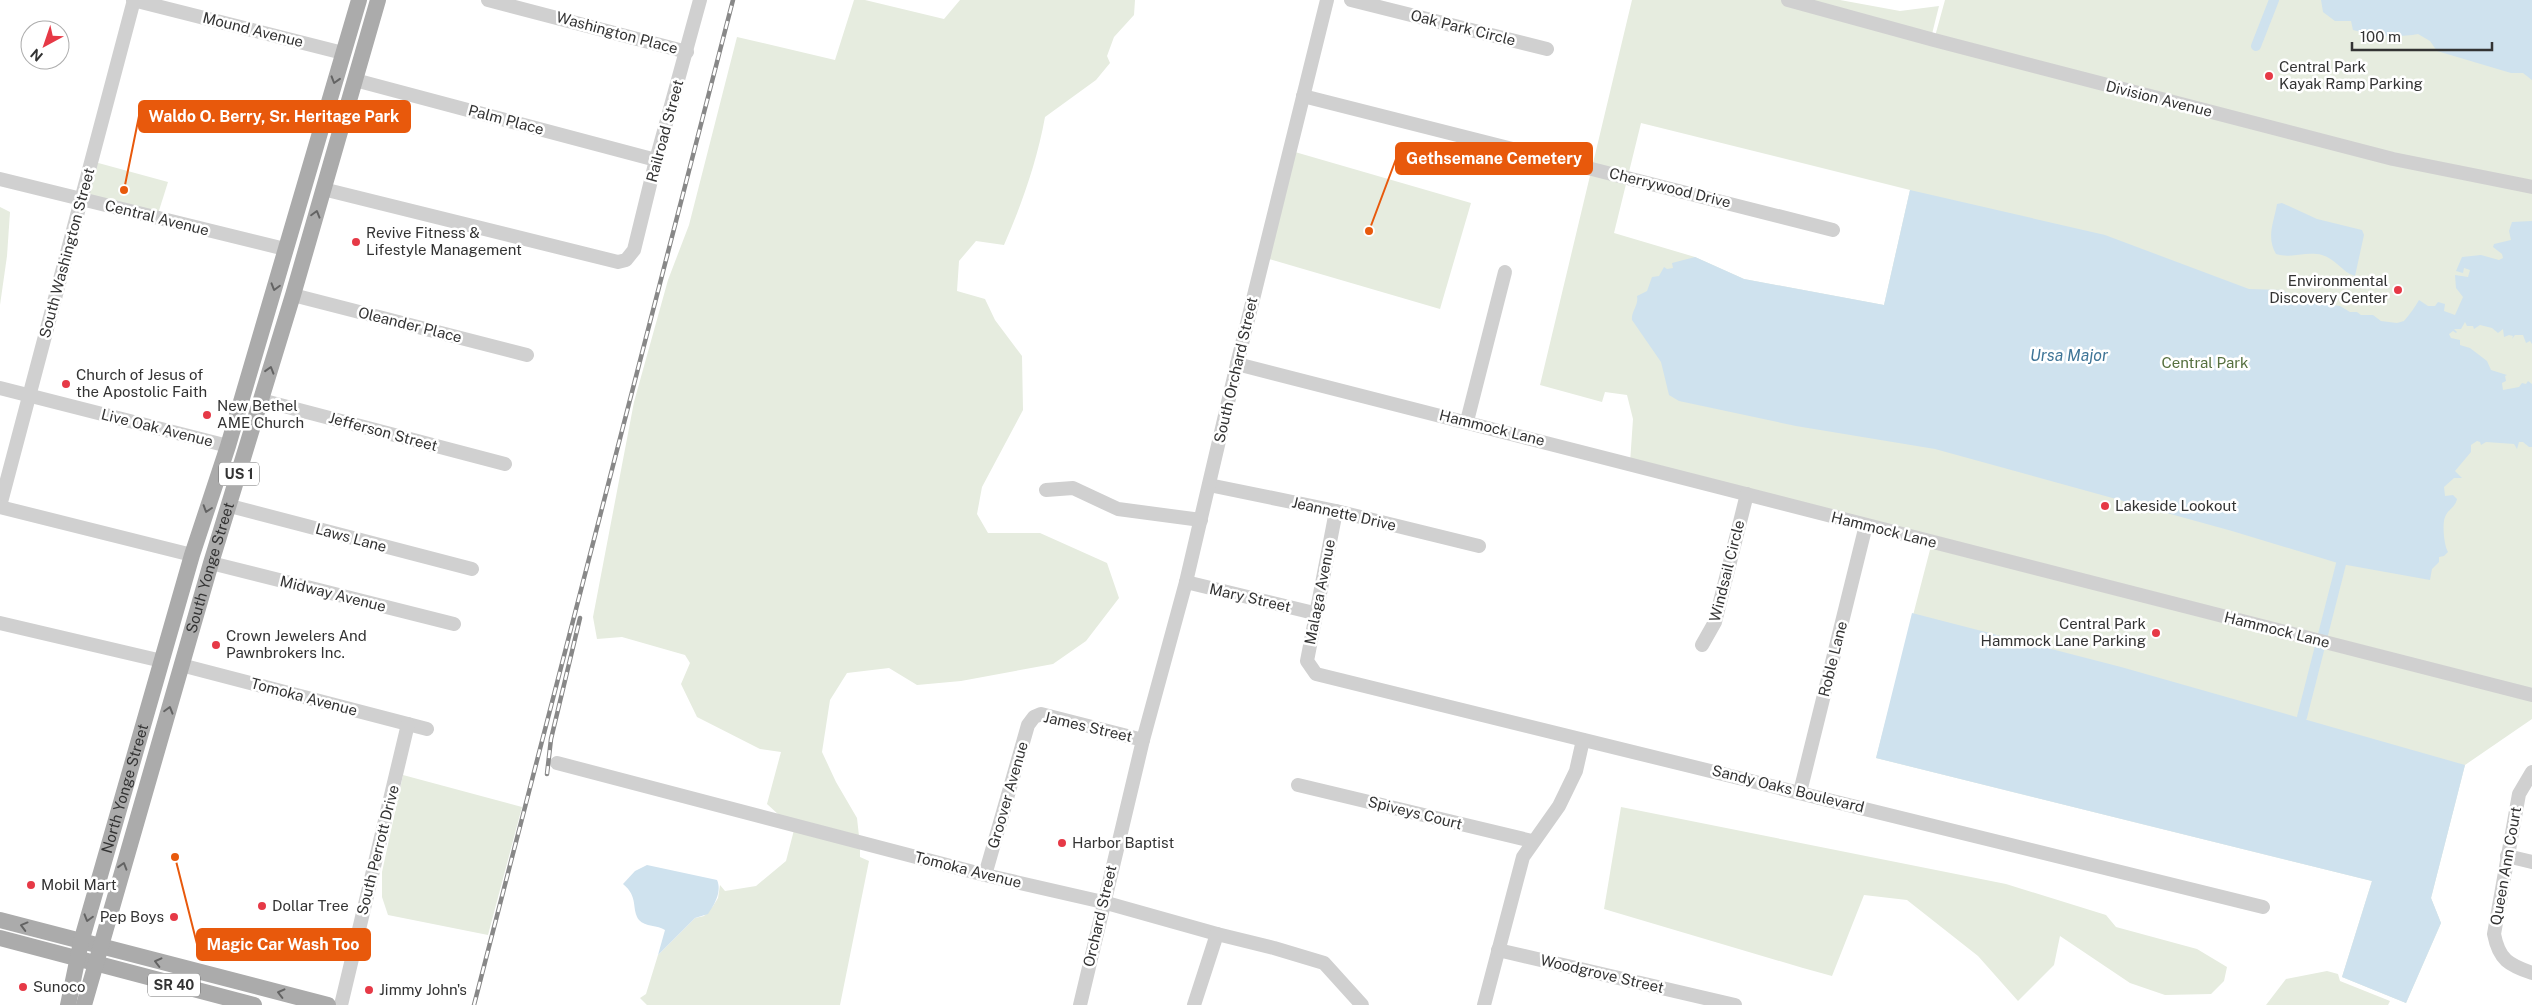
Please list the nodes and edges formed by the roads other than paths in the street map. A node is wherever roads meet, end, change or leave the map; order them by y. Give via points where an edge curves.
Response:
1 (134, 0) edge
2 (359, 0) edge
3 (378, 0) edge
4 (488, 0) edge
5 (700, 0) edge
6 (1327, 0) edge
7 (1351, 0) edge
8 (1788, 0) edge
9 (1547, 49) dead end
10 (687, 52) junction
11 (343, 53) junction
12 (355, 80) junction
13 (1303, 96) junction
14 (656, 160) junction
15 (0, 179) edge
16 (2532, 187) edge
17 (323, 189) junction
18 (81, 199) junction
19 (1833, 230) dead end
20 (286, 249) junction
21 (1505, 272) dead end
22 (294, 291) junction
23 (527, 355) dead end
24 (1237, 364) junction
25 (0, 388) edge
26 (29, 396) junction
27 (261, 400) junction
28 (1468, 421) junction
29 (228, 446) junction
30 (505, 464) dead end
31 (1209, 485) junction
32 (1046, 490) dead end
33 (1747, 494) junction
34 (230, 506) junction
35 (0, 507) edge
36 (1336, 511) junction
37 (1201, 520) junction
38 (1866, 525) junction
39 (1479, 546) dead end
40 (192, 555) junction
41 (211, 563) junction
42 (472, 569) dead end
43 (1186, 582) junction
44 (185, 583) junction
45 (1314, 613) junction
46 (0, 623) edge
47 (454, 624) dead end
48 (1702, 646) dead end
49 (162, 661) junction
50 (182, 666) junction
51 (1314, 671) joint
52 (2532, 695) edge
53 (1034, 716) joint
54 (408, 724) junction
55 (427, 729) dead end
56 (1143, 740) junction
57 (1583, 740) junction
58 (557, 763) dead end
59 (2532, 772) edge
60 (1298, 785) dead end
61 (1800, 792) junction
62 (1532, 841) junction
63 (2507, 856) junction
64 (2532, 862) edge
65 (985, 875) junction
66 (1103, 902) junction
67 (2263, 906) dead end
68 (0, 920) edge
69 (1217, 934) junction
70 (0, 938) edge
71 (82, 942) junction
72 (99, 947) junction
73 (1498, 950) junction
74 (78, 960) junction
75 (94, 964) junction
76 (2532, 973) edge
77 (68, 1005) edge
78 (84, 1005) edge
79 (254, 1005) edge
80 (328, 1005) edge
81 (341, 1005) edge
82 (1080, 1005) edge
83 (1194, 1005) edge
84 (1362, 1005) edge
85 (1484, 1005) edge
86 (1735, 1005) edge

1 - 11 street, Mound Avenue
1 - 18 street, South Washington Street
2 - 11 main road, South Yonge Street / US 1
3 - 12 main road, South Yonge Street / US 1
4 - 10 street, Washington Place
5 - 10 street, Railroad Street
6 - 13 street, South Orchard Street
7 - 9 street, Oak Park Circle
8 - 16 street, Division Avenue via 2438,170
10 - 14 street, Railroad Street
11 -> 20 main road, South Yonge Street / US 1
12 - 14 street, Palm Place
12 - 17 main road, South Yonge Street / US 1
13 - 19 street, Cherrywood Drive
13 - 24 street, South Orchard Street
14 - 17 street, Railroad Street via 634,250 626,260 618,262
15 - 18 street, Central Avenue
22 -> 17 main road, South Yonge Street / US 1
18 - 20 street, Central Avenue
18 - 26 street, South Washington Street
20 - 22 main road via 293,264
20 -> 29 main road, South Yonge Street / US 1
21 - 28 street
22 - 23 street, Oleander Place
27 -> 22 main road, South Yonge Street / US 1
24 - 28 street, Hammock Lane
24 - 31 street, South Orchard Street
25 - 26 street, Live Oak Avenue
26 - 29 street, Live Oak Avenue
26 - 35 street, South Washington Street
27 - 30 street, Jefferson Street
27 - 34 main road, South Yonge Street / US 1
28 - 33 street, Hammock Lane
29 -> 40 main road, South Yonge Street / US 1
31 - 36 street, Jeannette Drive
31 - 37 street, South Orchard Street
32 - 37 street via 1073,488 1118,509
33 - 38 street, Hammock Lane
33 - 48 street, Windsail Circle via 1715,622
34 - 41 main road, South Yonge Street / US 1
34 - 42 street, Laws Lane
35 - 40 street
36 - 39 street, Jeannette Drive
36 - 45 street, Malaga Avenue
37 - 43 street, South Orchard Street
38 - 52 street, Hammock Lane
38 - 61 street, Roble Lane
40 - 44 main road, South Yonge Street / US 1
41 - 47 street, Midway Avenue
41 - 50 main road, South Yonge Street / US 1
43 - 45 street, Mary Street
43 - 56 street, South Orchard Street
44 - 49 main road, South Yonge Street / US 1
44 - 50 main road via 188,593 174,649
45 - 51 street, Malaga Avenue via 1306,661
46 - 49 street
49 -> 71 main road, North Yonge Street / US 1
50 - 54 street, Tomoka Avenue
72 -> 50 main road, South Yonge Street / US 1
51 - 57 street, Sandy Oaks Boulevard
53 - 56 street, James Street via 1041,714
53 - 65 street, Groover Avenue via 1028,725
54 - 55 street, Tomoka Avenue
54 - 81 street, South Perrott Drive
56 - 66 street, Orchard Street
57 - 61 street, Sandy Oaks Boulevard
57 - 62 street via 1576,771 1559,806
58 - 65 street, Tomoka Avenue
59 - 63 street, Queen Ann Court via 2519,794
60 - 62 street, Spiveys Court
61 - 67 street, Sandy Oaks Boulevard
62 - 73 street via 1523,857
63 - 64 street
63 - 76 street, Queen Ann Court via 2494,934 2497,950 2511,966
65 - 66 street, Tomoka Avenue
66 - 69 street, Tomoka Avenue
66 - 82 street, Orchard Street
71 -> 68 main road, SR 40
69 - 83 street
69 - 84 street, Tomoka Avenue via 1324,964
70 - 74 main road, SR 40
71 - 72 main road, SR 40
71 - 74 main road, North Yonge Street / US 1
72 - 75 main road, South Yonge Street / US 1
80 -> 72 main road, SR 40
73 - 85 street
73 - 86 street, Woodgrove Street
74 - 75 main road, SR 40
74 - 77 main road, North Yonge Street / US 1
75 - 78 main road, US 1
75 - 79 main road, SR 40

